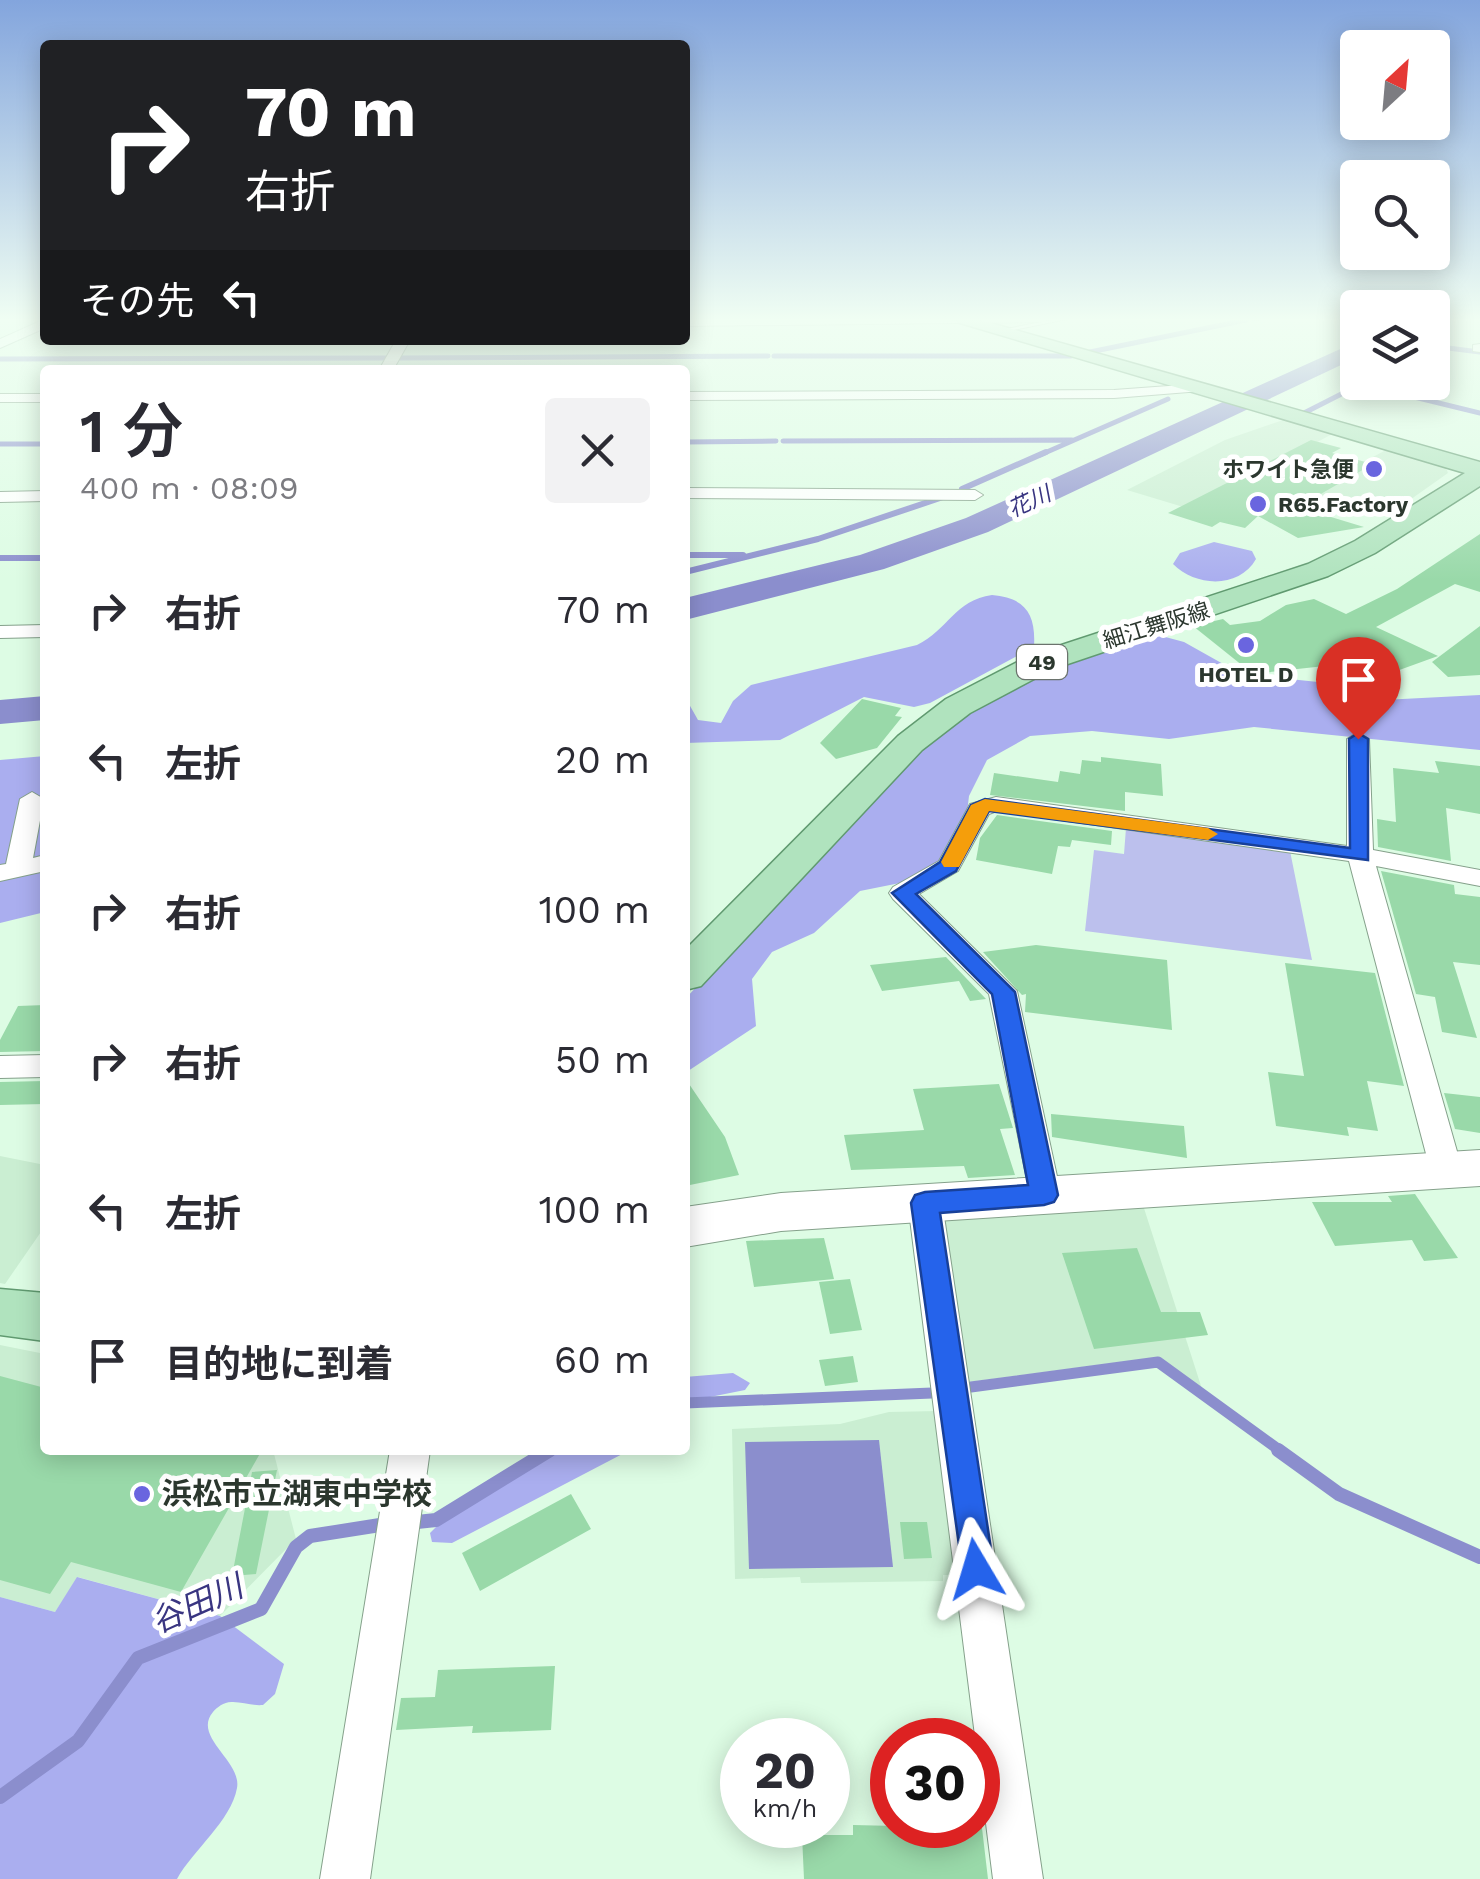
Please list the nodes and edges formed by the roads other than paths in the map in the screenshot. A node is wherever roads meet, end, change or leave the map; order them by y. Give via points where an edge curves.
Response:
1 (1259, 406) edge
2 (1480, 472) edge
3 (690, 494) edge
4 (975, 494) dead end
5 (0, 496) edge
6 (40, 496) edge
7 (0, 632) edge
8 (40, 632) edge
9 (1358, 739) dead end
10 (32, 799) dead end
11 (1360, 856) junction
12 (40, 864) edge
13 (9, 871) edge
14 (1480, 878) edge
15 (692, 960) edge
16 (40, 1066) edge
17 (0, 1067) edge
18 (1463, 1168) edge
19 (1044, 1195) junction
20 (925, 1203) junction
21 (690, 1226) edge
22 (0, 1312) edge
23 (40, 1316) edge
24 (409, 1455) edge
25 (345, 1879) edge
26 (1018, 1879) edge

1 - 2 main road
2 - 15 main road, 細江舞阪線 / 49 via 1318,570 1042,662 958,706 910,743
3 - 4 street
5 - 6 street
7 - 8 street
9 - 11 street
10 - 13 street
11 - 14 street
11 - 18 street
11 - 19 street via 996,804 978,809 948,866 902,893 1003,992
12 - 13 street
16 - 17 street
18 - 19 street
19 - 20 street
20 - 21 street via 781,1212
20 - 26 street
22 - 23 main road
24 - 25 street

